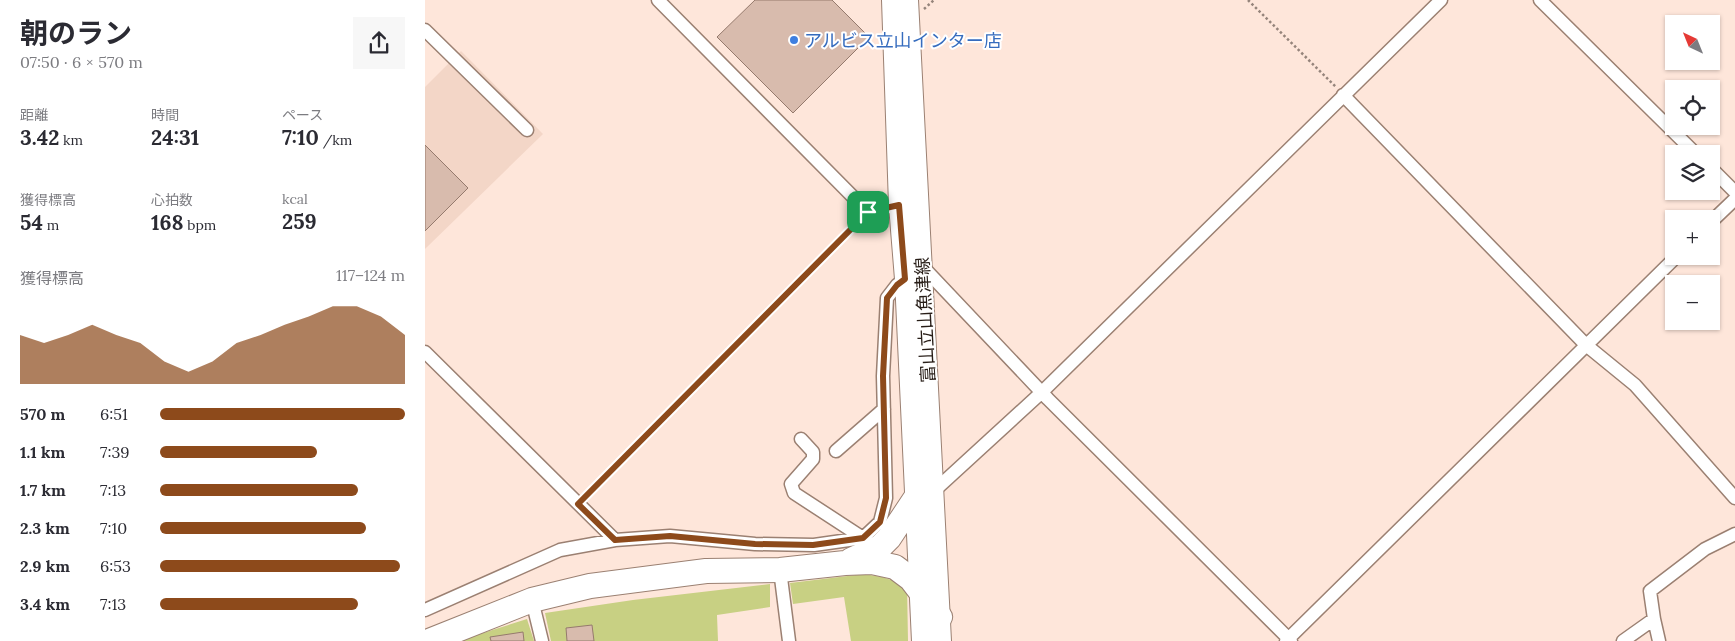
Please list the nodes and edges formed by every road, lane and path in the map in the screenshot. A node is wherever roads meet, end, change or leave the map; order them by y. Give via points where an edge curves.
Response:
1 (658, 0) edge
2 (892, 0) edge
3 (908, 0) edge
4 (1248, 0) edge
5 (1441, 0) edge
6 (1540, 0) edge
7 (425, 30) edge
8 (1343, 95) junction
9 (527, 130) dead end
10 (1687, 145) edge
11 (1720, 177) edge
12 (1735, 192) edge
13 (1735, 199) edge
14 (899, 205) junction
15 (868, 212) junction
16 (1720, 213) edge
17 (1668, 265) edge
18 (923, 267) junction
19 (905, 279) junction
20 (1585, 345) junction
21 (425, 352) edge
22 (1042, 392) junction
23 (884, 409) junction
24 (801, 439) dead end
25 (836, 451) dead end
26 (924, 495) junction
27 (1735, 498) edge
28 (578, 504) junction
29 (1735, 534) edge
30 (863, 538) junction
31 (615, 540) junction
32 (845, 563) junction
33 (780, 570) junction
34 (919, 589) junction
35 (532, 600) junction
36 (425, 610) edge
37 (940, 617) junction
38 (1654, 619) junction
39 (1288, 640) edge
40 (429, 641) edge
41 (543, 641) edge
42 (789, 641) edge
43 (921, 641) edge
44 (926, 641) edge
45 (941, 641) edge
46 (1623, 641) edge
47 (1659, 641) edge

1 - 15 street
2 - 14 main road, 富山立山魚津線
3 - 18 main road, 富山立山魚津線
4 - 8 path
5 - 8 street
6 - 10 street
7 - 9 street
8 - 20 street
8 - 22 street
11 - 12 street
13 - 16 street
14 - 15 street
14 - 19 main road, 富山立山魚津線
15 - 28 path
17 - 20 street
18 - 22 street
18 - 26 main road, 富山立山魚津線
19 - 23 street via 887,298
19 - 26 main road, 富山立山魚津線
20 - 27 street via 1635,385
20 - 39 street
21 - 28 street
22 - 26 street
22 - 39 street
23 - 25 street
23 - 30 street via 886,498 880,522
24 - 30 street via 813,452 813,459 791,484 794,493
26 - 32 highway via 880,547
26 - 34 main road, 富山立山魚津線
26 - 37 main road, 富山立山魚津線
28 - 31 street
29 - 38 street via 1705,549 1650,590
30 - 31 street via 813,545 755,544 670,536
31 - 36 street via 561,550
32 - 33 highway
32 - 34 highway via 872,562 895,567
33 - 35 highway via 706,571 590,586
33 - 42 street
34 - 37 highway
34 - 43 main road, 富山立山魚津線
35 - 40 highway
35 - 41 street
37 - 44 highway
37 - 45 main road, 富山立山魚津線
38 - 46 street
38 - 47 street

